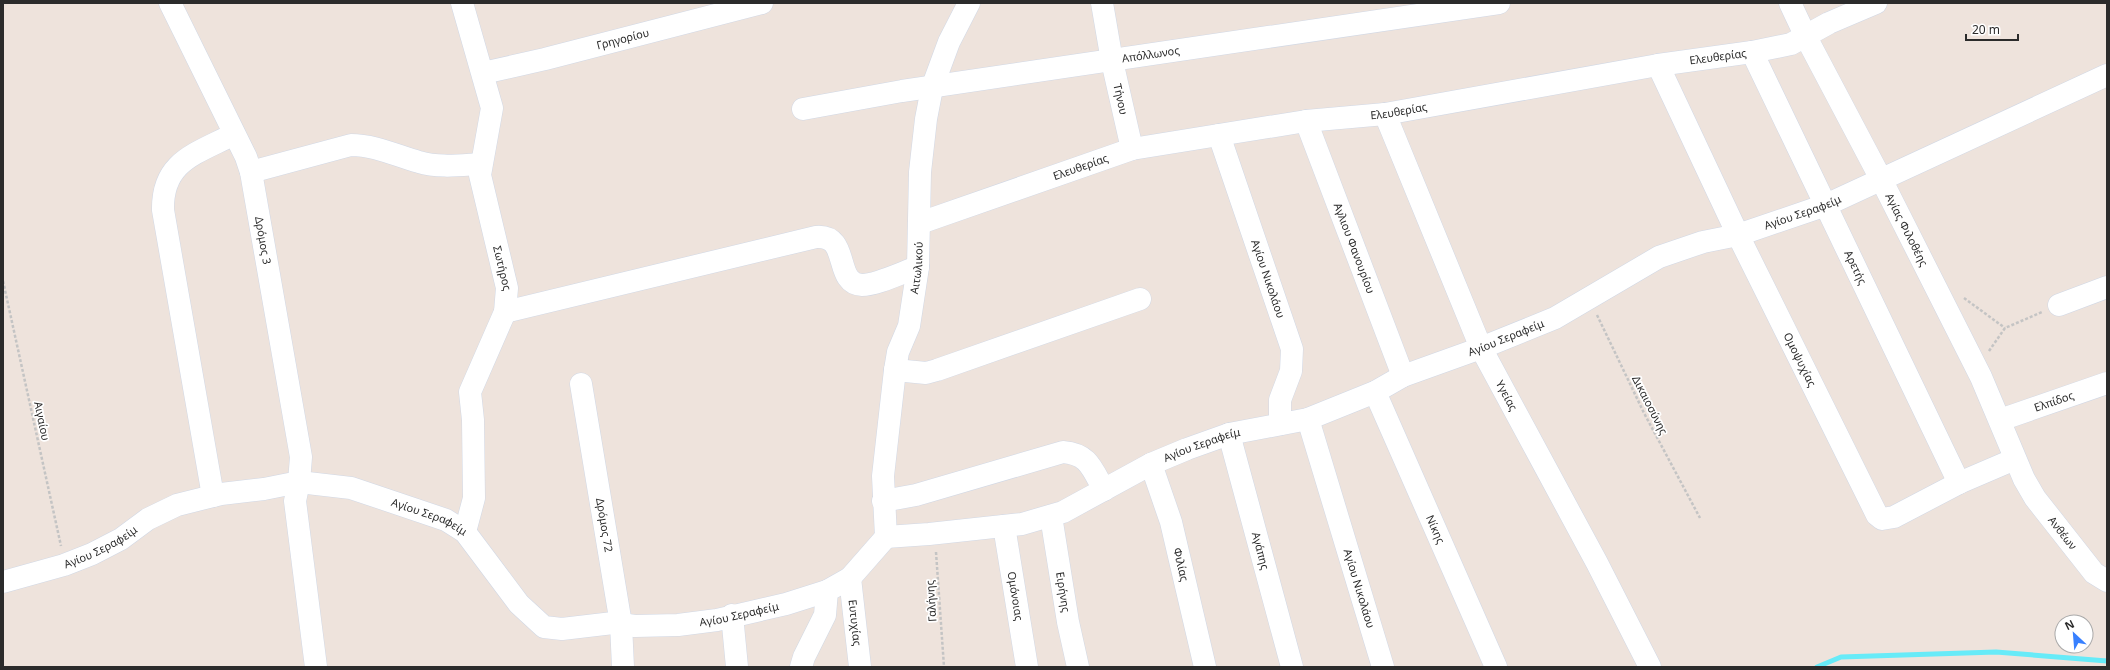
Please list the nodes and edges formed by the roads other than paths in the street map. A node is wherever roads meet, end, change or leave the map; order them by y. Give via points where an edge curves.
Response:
1 (170, 3) edge
2 (462, 3) edge
3 (762, 3) edge
4 (969, 3) edge
5 (1102, 3) edge
6 (1499, 3) edge
7 (1790, 3) edge
8 (1876, 3) edge
9 (1806, 37) junction
10 (1752, 52) junction
11 (1112, 61) junction
12 (1658, 65) junction
13 (483, 73) junction
14 (2107, 75) edge
15 (932, 88) junction
16 (804, 109) dead end
17 (1385, 114) junction
18 (1306, 121) junction
19 (234, 134) junction
20 (1219, 135) junction
21 (1132, 149) junction
22 (481, 164) junction
23 (251, 172) junction
24 (1882, 181) junction
25 (1826, 205) junction
26 (920, 223) junction
27 (1738, 235) junction
28 (918, 267) junction
29 (2107, 287) edge
30 (1140, 299) dead end
31 (2059, 305) road end
32 (505, 312) junction
33 (1481, 348) junction
34 (894, 370) junction
35 (1403, 376) junction
36 (2107, 383) edge
37 (580, 384) dead end
38 (1375, 392) junction
39 (1308, 418) junction
40 (2000, 420) junction
41 (1280, 424) junction
42 (1230, 434) junction
43 (2015, 459) junction
44 (1151, 464) junction
45 (1959, 483) junction
46 (297, 488) junction
47 (1104, 490) junction
48 (213, 496) junction
49 (883, 501) junction
50 (1051, 516) junction
51 (1004, 526) junction
52 (465, 532) junction
53 (886, 537) junction
54 (850, 578) junction
55 (2107, 581) edge
56 (3, 582) edge
57 (827, 591) junction
58 (732, 615) junction
59 (620, 624) junction
60 (316, 667) edge
61 (623, 667) edge
62 (737, 667) edge
63 (801, 667) edge
64 (860, 667) edge
65 (1027, 667) edge
66 (1078, 667) edge
67 (1206, 667) edge
68 (1292, 667) edge
69 (1383, 667) edge
70 (1496, 667) edge
71 (1650, 667) edge

1 - 19 street, Δρόμος 3
2 - 13 street, Σωτήρος
3 - 13 street, Γρηγορίου
4 - 15 street, Αιτωλικού via 949,42
5 - 11 street, Τήνου
6 - 11 street, Απόλλωνος
7 - 9 street, Αγίας Φιλοθέης
8 - 9 street, Ελευθερίας via 1829,23
9 - 10 street, Ελευθερίας via 1791,44
9 - 24 street, Αγίας Φιλοθέης
10 - 12 street, Ελευθερίας
10 - 25 street, Αρετής
11 - 15 street, Απόλλωνος
11 - 21 street, Τήνου
12 - 17 street, Ελευθερίας
12 - 27 street, Ομοψυχίας
13 - 22 street, Σωτήρος via 492,108
14 - 24 street, Αγίου Σεραφείμ
15 - 16 street, Απόλλωνος
15 - 26 street, Αιτωλικού via 920,172
17 - 18 street, Ελευθερίας
17 - 33 street, Υγείας
18 - 20 street, Ελευθερίας
18 - 35 street, Αγλιου Φανουρίου
19 - 23 street, Δρόμος 3
19 - 48 street via 176,167 167,180 163,195 163,210
20 - 21 street, Ελευθερίας
20 - 41 street, Αγίου Νικολάου via 1292,349 1291,372 1280,400
21 - 26 street, Ελευθερίας
22 - 23 street via 438,165 364,145 351,145
22 - 32 street, Σωτήρος via 480,175 507,288
23 - 46 street, Δρόμος 3 via 301,457
24 - 25 street, Αγίου Σεραφείμ
24 - 40 street, Αγίας Φιλοθέης via 1981,376
25 - 27 street, Αγίου Σεραφείμ
25 - 45 street, Αρετής
26 - 28 street, Αιτωλικού
27 - 33 street, Αγίου Σεραφείμ via 1704,242 1659,257 1555,318
27 - 45 street, Ομοψυχίας via 1877,515 1882,519 1894,517
28 - 32 street via 868,284 857,284 848,277 835,244 827,237 816,237
28 - 34 street, Αιτωλικού via 909,326 898,352
29 - 31 street
30 - 34 street via 937,370 926,373
32 - 52 street, Σωτήρος via 470,392 474,498
33 - 35 street, Αγίου Σεραφείμ
33 - 71 street, Υγείας
34 - 49 street, Αιτωλικού via 883,476
35 - 38 street, Αγίου Σεραφείμ
36 - 40 street, Ελπίδος
37 - 59 street, Δρόμος 72
38 - 39 street, Αγίου Σεραφείμ
38 - 70 street, Νίκης
39 - 41 street, Αγίου Σεραφείμ
39 - 69 street, Αγίου Νικολάου
40 - 43 street, Αγίας Φιλοθέης
41 - 42 street, Αγίου Σεραφείμ
42 - 44 street, Αγίου Σεραφείμ
42 - 68 street, Αγάπης
43 - 45 street, Ομοψυχίας
43 - 55 street, Ανθέων via 2035,498 2094,573
44 - 47 street, Αγίου Σεραφείμ
44 - 67 street, Φιλίας via 1171,522
46 - 48 street, Αγίου Σεραφείμ via 264,489
46 - 52 street, Αγίου Σεραφείμ via 351,488 446,520
46 - 60 street, Δρόμος 3
47 - 49 street via 1080,455 1063,452 916,495
47 - 50 street, Αγίου Σεραφείμ
48 - 56 street, Αγίου Σεραφείμ via 177,505 148,519 121,539 92,554
49 - 53 street, Αιτωλικού
50 - 51 street, Αγίου Σεραφείμ
50 - 66 street, Ειρήνης
51 - 53 street, Αγίου Σεραφείμ
51 - 65 street, Ομόνοιας
52 - 59 street, Αγίου Σεραφείμ via 519,604 544,627 562,629 613,622
53 - 54 street, Αγίου Σεραφείμ
54 - 57 street, Αγίου Σεραφείμ
54 - 64 street, Ευτυχίας
57 - 58 street, Αγίου Σεραφείμ via 786,604
57 - 63 street via 825,615
58 - 59 street, Αγίου Σεραφείμ via 717,620 678,625
58 - 62 street
59 - 61 street, Δρόμος 72

